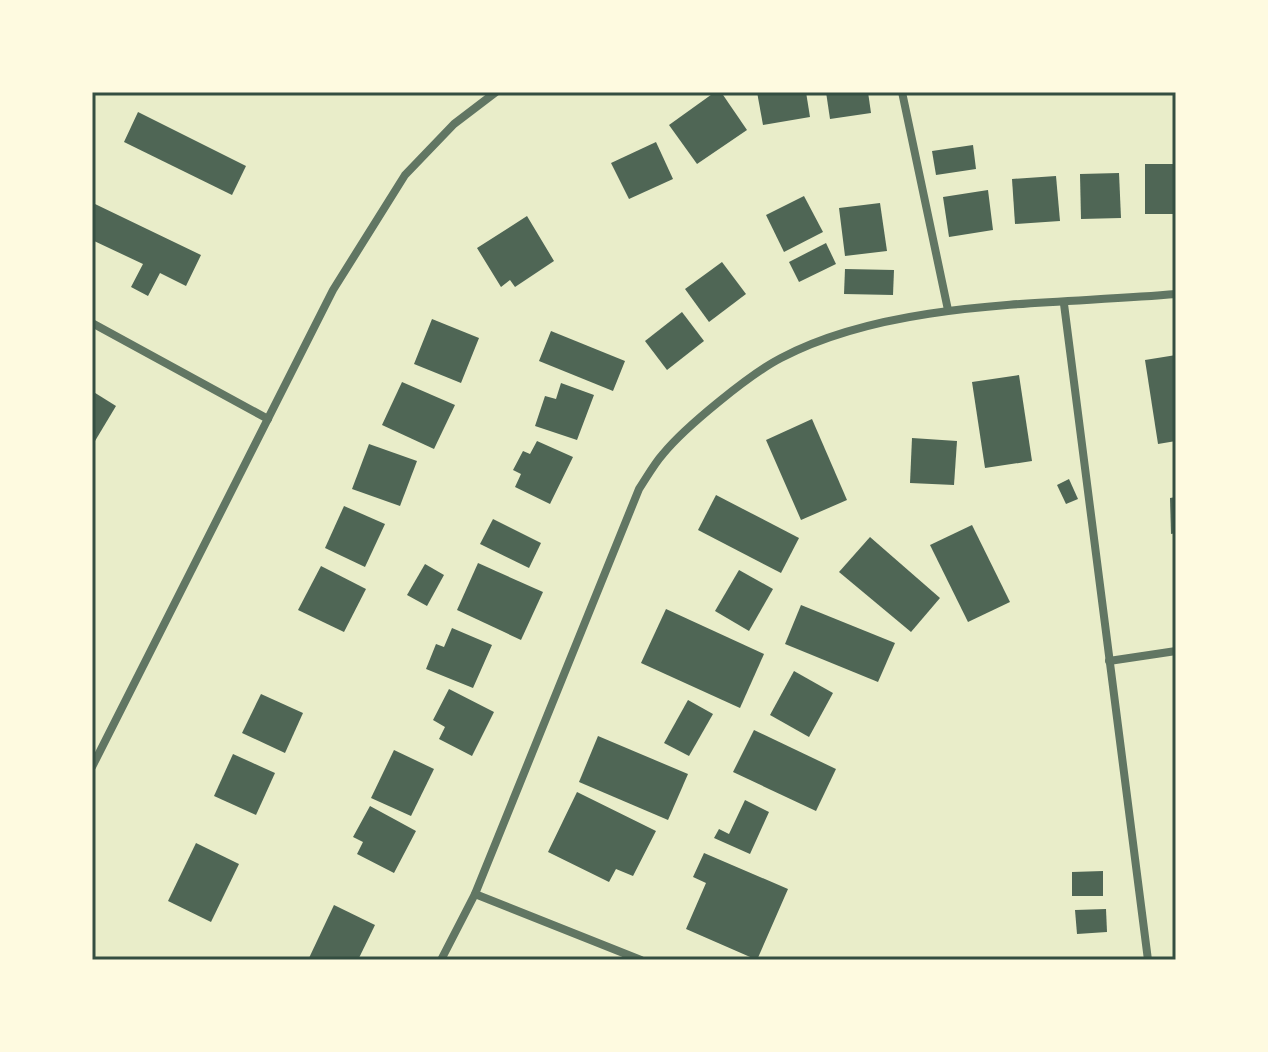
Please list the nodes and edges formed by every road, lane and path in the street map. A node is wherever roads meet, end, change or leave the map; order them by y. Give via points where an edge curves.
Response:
1 (496, 92) edge
2 (902, 92) edge
3 (1176, 294) edge
4 (1064, 304) junction
5 (948, 310) junction
6 (92, 323) edge
7 (268, 419) junction
8 (1176, 651) edge
9 (1109, 661) junction
10 (92, 767) edge
11 (475, 894) junction
12 (441, 960) edge
13 (641, 960) edge
14 (1148, 960) edge

1 - 7 street via 454,124 405,175 333,290
2 - 5 street
3 - 4 street
4 - 5 street
4 - 9 street
5 - 11 street via 845,333 780,358 664,452 639,489
6 - 7 street
7 - 10 street
8 - 9 street
9 - 14 street
11 - 12 street
11 - 13 street

